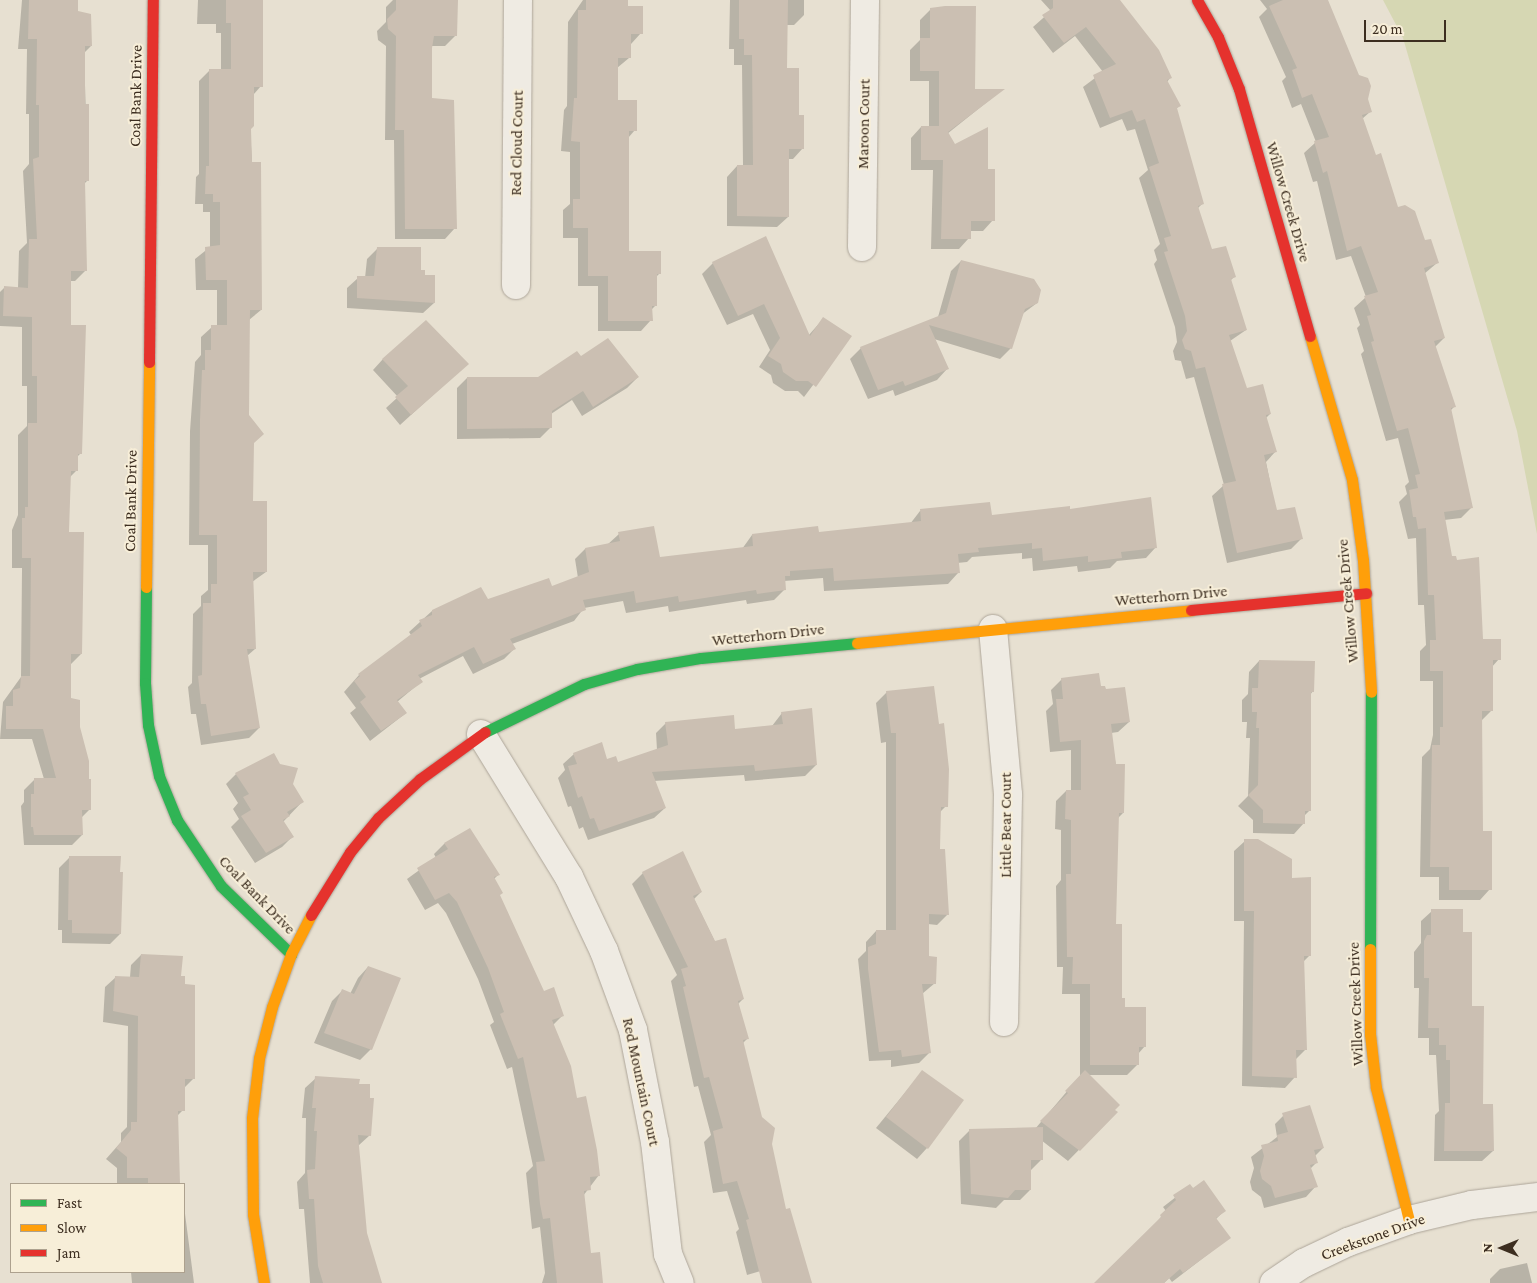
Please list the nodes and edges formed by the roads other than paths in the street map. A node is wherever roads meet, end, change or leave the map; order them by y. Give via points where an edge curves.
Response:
1 (153, 0) edge
2 (518, 0) edge
3 (865, 0) edge
4 (1197, 0) edge
5 (862, 247) dead end
6 (516, 285) dead end
7 (1366, 593) junction
8 (993, 629) junction
9 (481, 734) junction
10 (291, 954) junction
11 (1004, 1022) dead end
12 (1537, 1197) edge
13 (1409, 1220) junction
14 (264, 1283) edge
15 (680, 1283) edge
16 (1274, 1283) edge

1 - 10 street, Coal Bank Drive via 145,683 148,725 159,776 177,820 193,848 221,886
2 - 6 street, Red Cloud Court
3 - 5 street, Maroon Court
4 - 7 street, Willow Creek Drive via 1218,37 1239,89 1352,480
7 - 8 street, Wetterhorn Drive
7 - 13 street, Willow Creek Drive via 1371,687 1370,1034 1376,1088
8 - 9 street, Wetterhorn Drive via 701,658 637,669 584,684
8 - 11 street, Little Bear Court via 1008,795
9 - 10 street, Wetterhorn Drive via 420,779 378,818 350,852 316,903
9 - 15 street, Red Mountain Court via 569,877 604,951 633,1030 655,1142 668,1254
10 - 14 street, Wetterhorn Drive via 272,1007 260,1058 252,1118 253,1214
12 - 13 street, Creekstone Drive via 1472,1205
13 - 16 street, Creekstone Drive via 1348,1242 1304,1263

